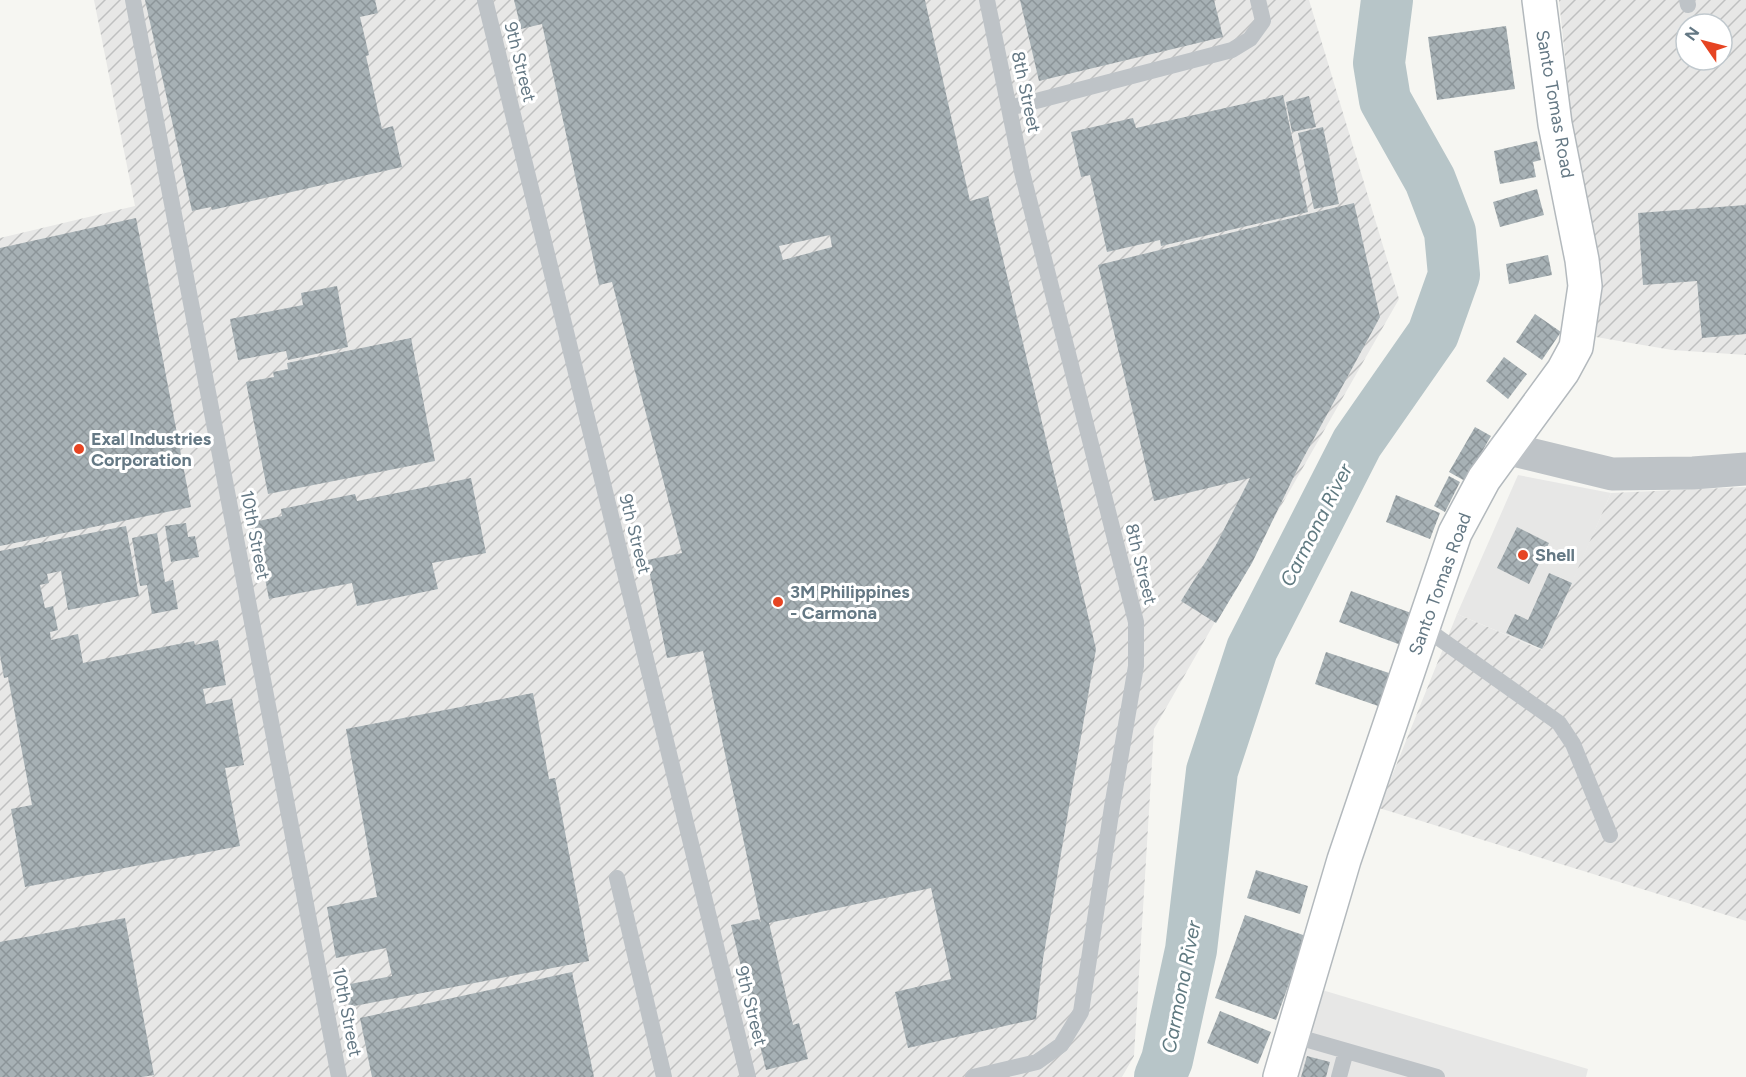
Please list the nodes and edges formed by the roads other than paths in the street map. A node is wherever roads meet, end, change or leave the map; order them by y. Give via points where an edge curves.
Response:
1 (133, 0) edge
2 (485, 0) edge
3 (987, 0) edge
4 (1258, 0) edge
5 (1539, 0) edge
6 (1009, 108) junction
7 (1505, 448) junction
8 (1746, 469) edge
9 (1422, 627) junction
10 (1610, 835) dead end
11 (617, 878) dead end
12 (1292, 1035) junction
13 (1346, 1051) junction
14 (339, 1077) edge
15 (664, 1077) edge
16 (748, 1077) edge
17 (973, 1077) edge
18 (1280, 1077) edge
19 (1339, 1077) edge
20 (1437, 1077) edge

1 - 14 lane, 10th Street
2 - 16 lane, 9th Street
3 - 6 lane, 8th Street
4 - 6 lane via 1263,21 1250,39 1232,50
5 - 7 street, Santo Tomas Road via 1555,124 1585,286 1576,347 1563,371
6 - 17 lane, 8th Street via 1136,622 1137,666 1081,1012 1061,1046 1037,1062
7 - 8 street via 1612,474
7 - 9 street, Santo Tomas Road via 1455,533
9 - 10 lane via 1559,723 1572,744
9 - 12 street, Santo Tomas Road via 1344,860
11 - 15 lane
12 - 13 lane
12 - 18 street, Santo Tomas Road
13 - 19 lane
13 - 20 lane

